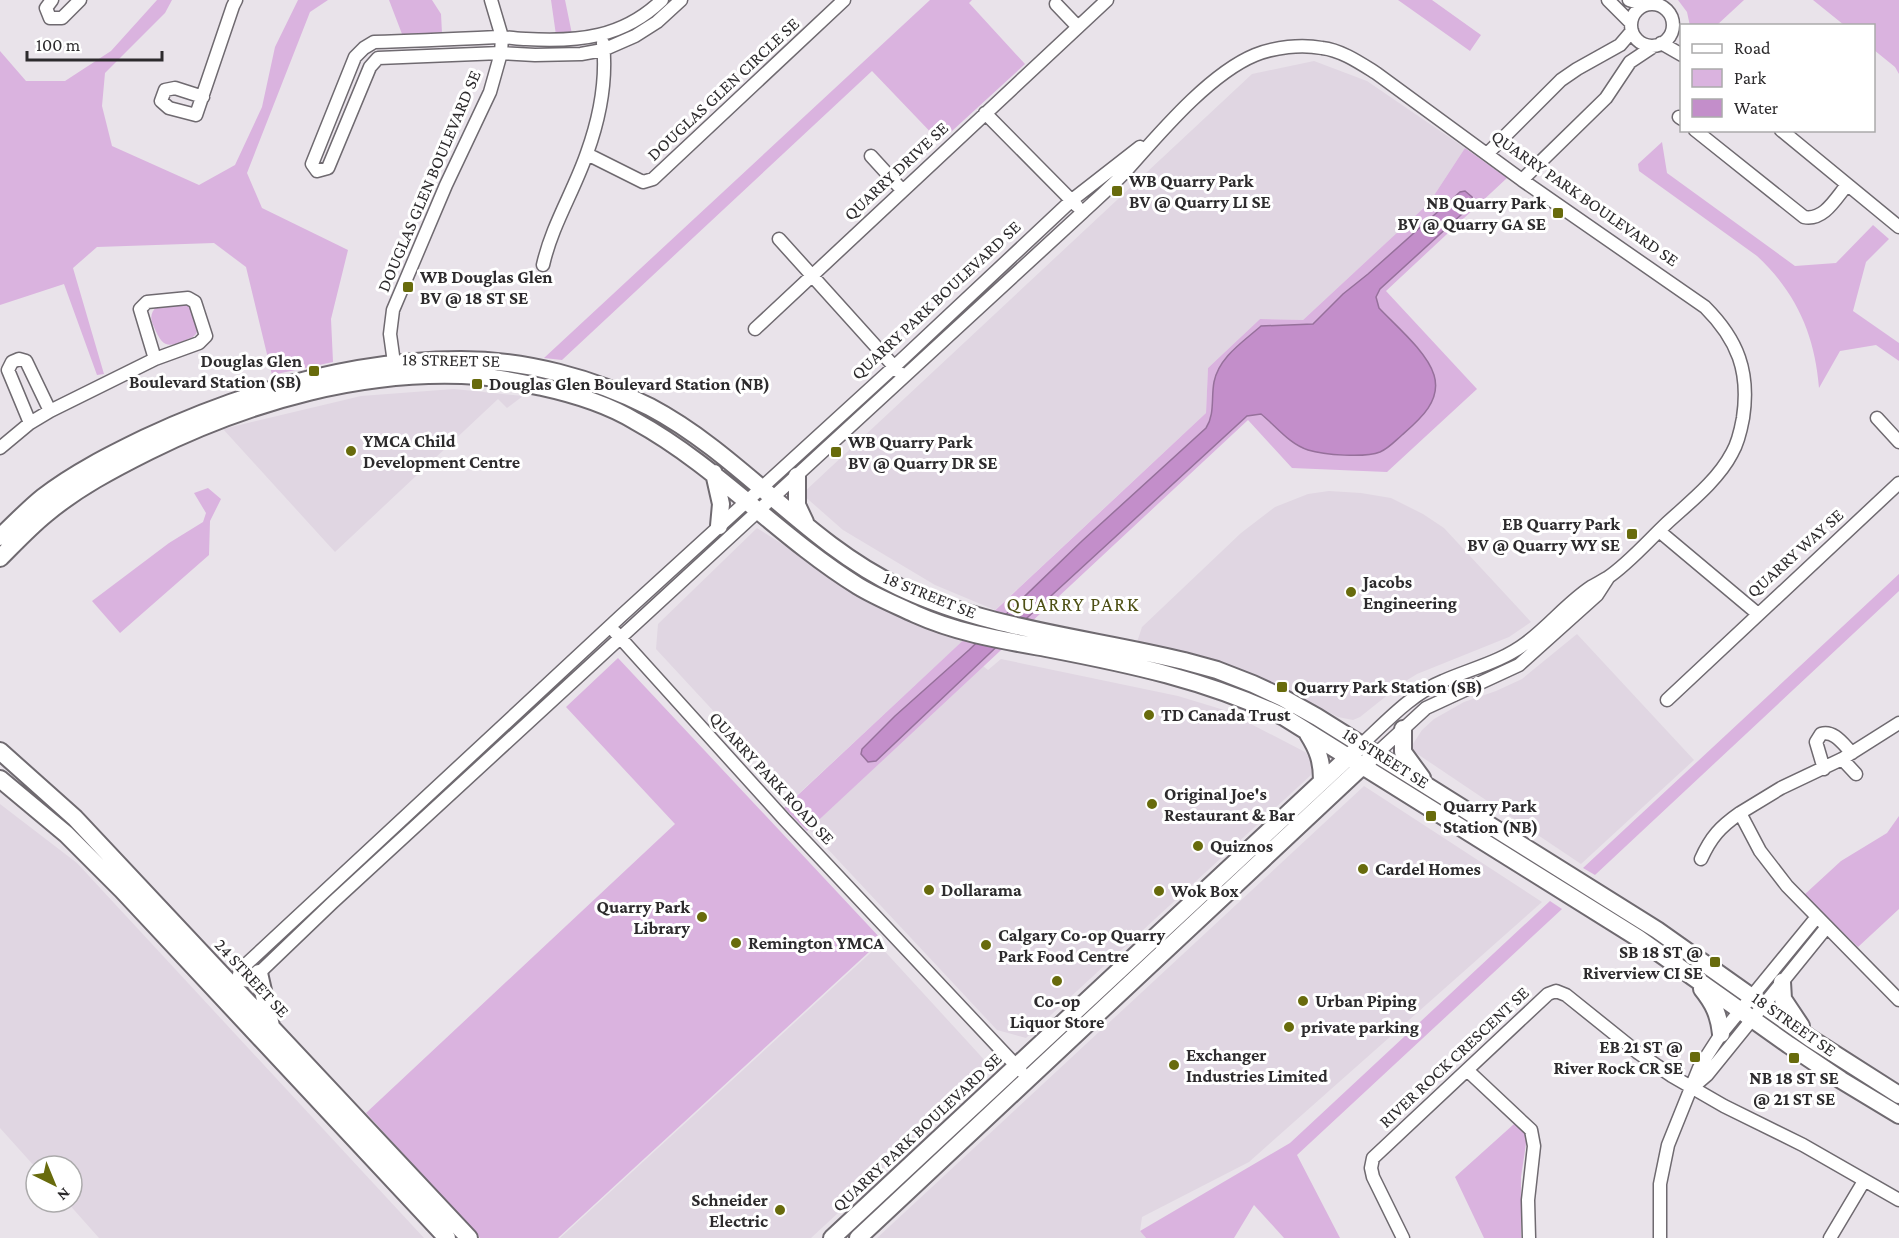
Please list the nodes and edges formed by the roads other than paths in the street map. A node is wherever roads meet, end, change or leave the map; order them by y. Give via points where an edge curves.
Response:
1 (52, 0) edge
2 (80, 0) edge
3 (236, 0) edge
4 (491, 0) edge
5 (662, 0) edge
6 (681, 0) edge
7 (844, 0) edge
8 (1107, 0) edge
9 (1608, 0) edge
10 (1629, 0) edge
11 (1056, 4) dead end
12 (1645, 5) junction
13 (1672, 25) junction
14 (1078, 27) junction
15 (1632, 27) junction
16 (602, 36) junction
17 (1680, 36) edge
18 (502, 37) junction
19 (374, 42) junction
20 (1658, 44) junction
21 (603, 50) junction
22 (501, 53) junction
23 (1680, 55) edge
24 (378, 58) junction
25 (203, 97) dead end
26 (335, 111) junction
27 (985, 113) junction
28 (351, 117) junction
29 (1698, 132) edge
30 (1783, 132) edge
31 (1158, 134) junction
32 (587, 153) junction
33 (1487, 154) junction
34 (871, 156) dead end
35 (1522, 180) junction
36 (1847, 185) junction
37 (903, 190) junction
38 (1072, 200) junction
39 (1083, 212) junction
40 (1899, 228) edge
41 (779, 239) dead end
42 (543, 265) dead end
43 (811, 275) junction
44 (755, 329) dead end
45 (155, 359) junction
46 (895, 366) junction
47 (395, 370) junction
48 (904, 378) junction
49 (50, 411) junction
50 (1877, 418) dead end
51 (30, 423) junction
52 (1899, 442) edge
53 (0, 448) edge
54 (714, 473) junction
55 (796, 476) junction
56 (1899, 483) edge
57 (767, 493) junction
58 (753, 506) junction
59 (719, 526) junction
60 (807, 526) junction
61 (1659, 531) junction
62 (0, 537) edge
63 (0, 558) edge
64 (1608, 578) junction
65 (1758, 614) junction
66 (610, 626) junction
67 (620, 637) junction
68 (1667, 700) dead end
69 (1899, 723) edge
70 (1403, 729) junction
71 (1306, 730) junction
72 (1361, 745) junction
73 (0, 751) edge
74 (1376, 754) junction
75 (1847, 756) junction
76 (1348, 757) junction
77 (0, 762) edge
78 (1362, 766) junction
79 (456, 769) junction
80 (1824, 769) junction
81 (1856, 774) dead end
82 (32, 777) junction
83 (0, 779) edge
84 (466, 780) junction
85 (1322, 780) junction
86 (1432, 790) junction
87 (1740, 813) junction
88 (1701, 859) dead end
89 (1816, 918) junction
90 (1826, 928) junction
91 (259, 973) junction
92 (1692, 976) junction
93 (235, 982) junction
94 (1782, 982) junction
95 (1897, 993) edge
96 (1758, 1001) junction
97 (1746, 1015) junction
98 (272, 1027) junction
99 (1721, 1034) junction
100 (1811, 1039) junction
101 (1016, 1066) junction
102 (1467, 1070) junction
103 (1028, 1078) junction
104 (1692, 1088) junction
105 (1899, 1095) edge
106 (1899, 1115) edge
107 (1864, 1181) junction
108 (1899, 1200) edge
109 (447, 1238) edge
110 (469, 1238) edge
111 (832, 1238) edge
112 (858, 1238) edge
113 (1403, 1238) edge
114 (1529, 1238) edge
115 (1660, 1238) edge
116 (1830, 1238) edge

1 - 2 street via 46,8 50,18 62,18
3 - 25 street
4 - 18 street, DOUGLAS GLEN BOULEVARD SE
5 - 16 street via 647,14
6 - 21 street via 657,22
7 - 32 street, DOUGLAS GLEN CIRCLE SE via 653,179 643,182
8 - 14 street, QUARRY DRIVE SE
9 - 15 street via 1627,16
10 - 12 street
11 - 14 street
12 - 13 street via 1664,8
12 - 15 street via 1635,12
13 - 17 street
13 - 20 street via 1670,35
14 - 27 street, QUARRY DRIVE SE
15 - 20 street via 1640,42
15 - 33 street via 1620,45 1561,80
16 - 18 street
16 - 21 street
18 - 19 street
18 - 22 street, DOUGLAS GLEN BOULEVARD SE
19 - 24 street
19 - 26 street via 355,57
20 - 23 street
20 - 35 street via 1630,62 1606,98
21 - 22 street via 581,54
21 - 32 street via 601,105
22 - 24 street
22 - 47 street, DOUGLAS GLEN BOULEVARD SE via 490,92 393,310 390,334
24 - 28 street via 370,67
26 - 28 street
26 - 28 street via 312,164 317,171 328,168
27 - 37 street, QUARRY DRIVE SE
27 - 38 street
29 - 36 street via 1804,217 1821,215
30 - 36 street
31 - 33 street, QUARRY PARK BOULEVARD SE via 1220,76 1255,55 1292,46 1324,48 1353,58
31 - 38 street, QUARRY PARK BOULEVARD SE
31 - 39 street, QUARRY PARK BOULEVARD SE
32 - 42 street via 548,243
33 - 35 street, QUARRY PARK BOULEVARD SE
34 - 37 street
35 - 61 street, QUARRY PARK BOULEVARD SE via 1706,307 1720,322 1741,361 1746,399 1733,453 1717,475
36 - 40 street
37 - 43 street, QUARRY DRIVE SE
38 - 39 street
38 - 46 street, QUARRY PARK BOULEVARD SE
39 - 48 street, QUARRY PARK BOULEVARD SE
41 - 43 street
43 - 44 street, QUARRY DRIVE SE
43 - 46 street
45 - 45 street via 140,309 147,302 188,298 195,302 206,336 199,343
45 - 49 street
46 - 48 street
46 - 57 street, QUARRY PARK BOULEVARD SE
47 - 54 main road, 18 STREET SE via 480,376 561,391 632,418
47 - 57 main road, 18 STREET SE via 463,360 492,362 547,370 597,386 676,422
47 - 62 main road, 18 STREET SE via 308,379 191,417 84,469 44,496
47 - 63 main road, 18 STREET SE via 268,403 170,441 81,488 46,514
48 - 55 street, QUARRY PARK BOULEVARD SE
49 - 51 street
49 - 51 street via 26,361 12,362 8,370
50 - 52 street
51 - 53 street
54 - 58 main road, 18 STREET SE
54 - 59 main road via 722,504
55 - 57 street, QUARRY PARK BOULEVARD SE
55 - 60 main road via 796,505
56 - 65 street, QUARRY WAY SE
57 - 58 street, QUARRY PARK BOULEVARD SE
57 - 60 main road, 18 STREET SE
58 - 59 street
58 - 67 street
58 - 71 main road, 18 STREET SE via 860,587 923,618 965,632 1180,677 1258,705
59 - 66 street
60 - 72 main road, 18 STREET SE via 865,567 927,600 972,615 1217,670 1283,698
61 - 64 street, QUARRY PARK BOULEVARD SE
61 - 65 street, QUARRY WAY SE
64 - 70 street, QUARRY PARK BOULEVARD SE via 1598,595 1519,665 1426,708
64 - 72 street, QUARRY PARK BOULEVARD SE via 1590,587 1524,645 1418,694
65 - 68 street
66 - 67 street, QUARRY PARK ROAD SE
66 - 79 street
67 - 84 street
67 - 101 street, QUARRY PARK ROAD SE
69 - 75 street
70 - 74 street, QUARRY PARK BOULEVARD SE
70 - 86 main road via 1403,752
71 - 76 main road, 18 STREET SE
71 - 85 main road via 1318,750
72 - 74 main road, 18 STREET SE
72 - 76 main road, QUARRY PARK BOULEVARD SE
73 - 82 main road, 24 STREET SE
74 - 78 main road, QUARRY PARK BOULEVARD SE
74 - 86 main road, 18 STREET SE
75 - 80 street
75 - 80 street via 1832,734 1821,734 1816,742
75 - 81 street
76 - 78 main road, 18 STREET SE
76 - 85 main road, QUARRY PARK BOULEVARD SE
77 - 82 main road
78 - 92 main road, 18 STREET SE via 1629,932
78 - 103 main road, QUARRY PARK BOULEVARD SE
79 - 84 street
79 - 93 street via 240,970
80 - 87 street via 1773,792
82 - 93 main road, 24 STREET SE
83 - 109 main road, 24 STREET SE via 66,834 122,890
84 - 91 street
85 - 101 main road, QUARRY PARK BOULEVARD SE
86 - 96 main road, 18 STREET SE via 1600,893
87 - 88 street via 1712,837
87 - 89 street via 1774,871
89 - 90 street
89 - 96 street
90 - 94 street
90 - 95 street
91 - 93 street via 250,981
91 - 98 main road
92 - 97 main road, 18 STREET SE
92 - 99 main road via 1716,1009
93 - 98 main road, 24 STREET SE
94 - 96 street
94 - 100 main road via 1787,1007
96 - 97 street
96 - 100 main road, 18 STREET SE
97 - 99 street
97 - 104 street via 1707,1075
97 - 106 main road, 18 STREET SE
98 - 110 main road, 24 STREET SE
99 - 104 street
100 - 105 main road, 18 STREET SE
101 - 103 street, QUARRY PARK ROAD SE
101 - 111 main road, QUARRY PARK BOULEVARD SE
102 - 104 street, RIVER ROCK CRESCENT SE via 1548,994 1556,991 1644,1058
102 - 113 street, RIVER ROCK CRESCENT SE via 1373,1158 1373,1177
102 - 114 street via 1531,1130 1534,1146 1528,1200
103 - 112 main road, QUARRY PARK BOULEVARD SE
104 - 107 street
104 - 115 street via 1665,1158 1660,1184
107 - 108 street
107 - 116 street

